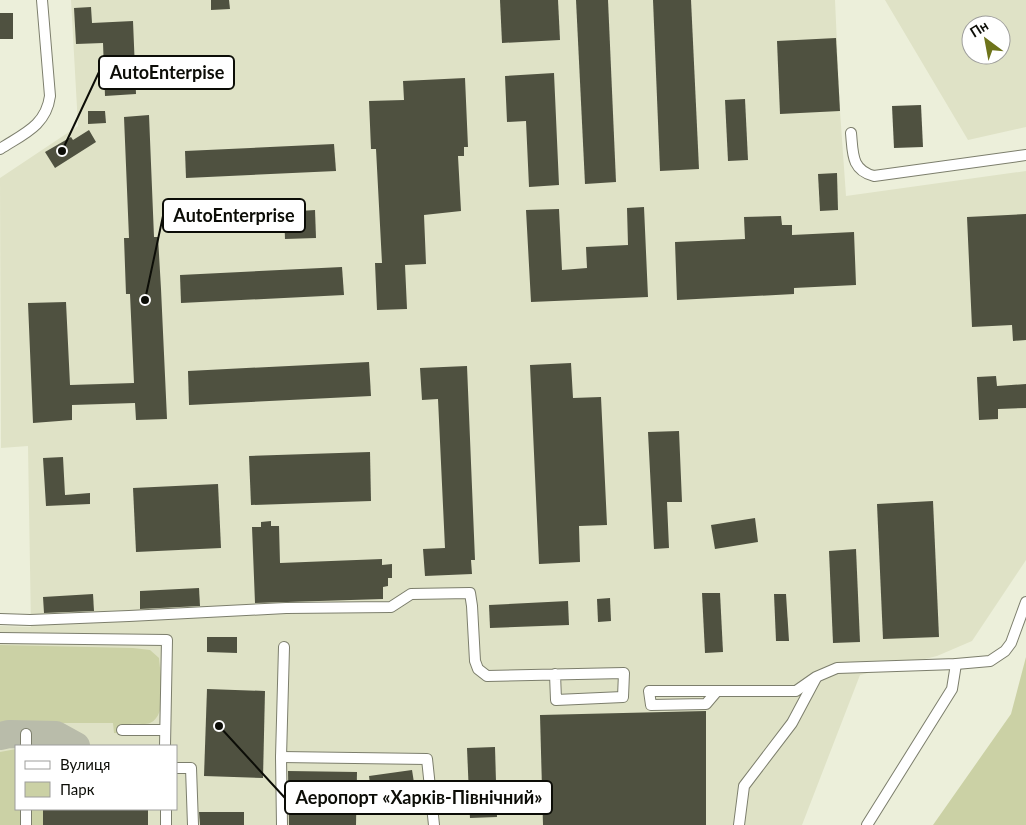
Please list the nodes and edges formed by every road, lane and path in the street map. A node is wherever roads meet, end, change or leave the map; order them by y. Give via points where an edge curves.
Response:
1 (42, 0) edge
2 (851, 133) dead end
3 (0, 149) edge
4 (1026, 155) edge
5 (1026, 602) edge
6 (0, 619) edge
7 (0, 638) edge
8 (284, 647) dead end
9 (956, 664) junction
10 (555, 674) junction
11 (816, 678) junction
12 (717, 691) junction
13 (122, 730) dead end
14 (165, 730) junction
15 (26, 734) dead end
16 (26, 745) edge
17 (165, 745) edge
18 (281, 757) junction
19 (178, 768) edge
20 (26, 810) edge
21 (166, 810) edge
22 (26, 825) edge
23 (166, 825) edge
24 (193, 825) edge
25 (282, 825) edge
26 (434, 825) edge
27 (738, 825) edge
28 (867, 825) edge

1 - 3 street via 50,96 48,106 38,124
2 - 4 street via 857,166 874,176
5 - 9 street via 1005,651 990,661
6 - 10 street via 391,607 411,594 470,593 478,670 487,676
7 - 14 street via 167,640
8 - 18 street
9 - 11 street via 837,668
9 - 28 street via 952,689
10 - 10 street via 624,673 623,697 556,700
11 - 12 street via 796,691
11 - 27 street via 792,723 744,786
12 - 12 street via 707,691 649,691 651,705 706,704
13 - 14 street
14 - 17 street
15 - 16 street
18 - 25 street
18 - 26 street via 427,759
19 - 24 street via 191,768
20 - 22 street
21 - 23 street

